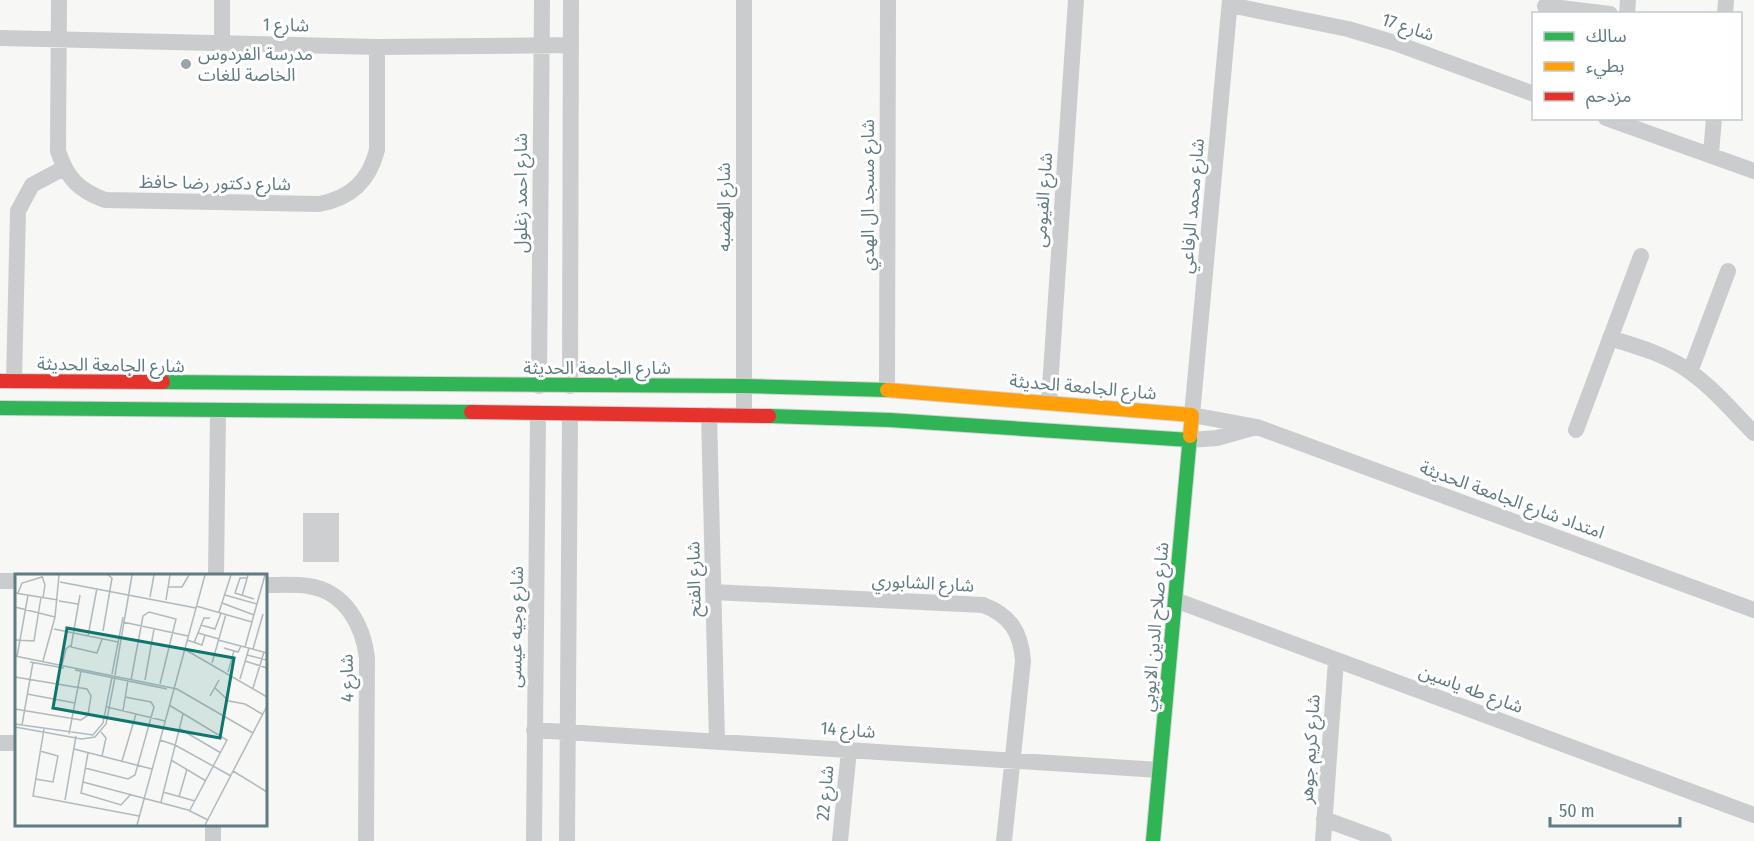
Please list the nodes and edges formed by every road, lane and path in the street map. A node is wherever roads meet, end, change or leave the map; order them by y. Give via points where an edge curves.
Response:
1 (59, 0) edge
2 (222, 0) edge
3 (543, 0) edge
4 (571, 0) edge
5 (744, 0) edge
6 (888, 0) edge
7 (1076, 0) edge
8 (1230, 2) edge
9 (1544, 6) edge
10 (1594, 12) edge
11 (0, 38) edge
12 (58, 39) junction
13 (222, 43) junction
14 (542, 45) junction
15 (572, 45) junction
16 (377, 47) junction
17 (1532, 94) edge
18 (1612, 120) edge
19 (1714, 120) edge
20 (1711, 154) junction
21 (64, 168) junction
22 (1754, 171) edge
23 (1641, 256) dead end
24 (1728, 271) dead end
25 (1610, 338) junction
26 (1690, 372) junction
27 (7, 381) edge
28 (130, 383) junction
29 (539, 386) junction
30 (570, 386) junction
31 (744, 386) junction
32 (887, 390) junction
33 (1049, 402) junction
34 (0, 408) edge
35 (128, 410) junction
36 (218, 411) junction
37 (538, 414) junction
38 (570, 414) junction
39 (709, 415) junction
40 (744, 415) junction
41 (1192, 415) junction
42 (1257, 427) junction
43 (1576, 430) dead end
44 (1754, 433) edge
45 (1190, 440) junction
46 (216, 574) edge
47 (0, 580) edge
48 (15, 581) edge
49 (267, 585) edge
50 (713, 592) junction
51 (1175, 600) junction
52 (1754, 610) edge
53 (1336, 660) junction
54 (534, 730) junction
55 (567, 732) junction
56 (717, 742) junction
57 (849, 750) junction
58 (1012, 760) junction
59 (1160, 770) junction
60 (1754, 815) edge
61 (1324, 819) junction
62 (366, 841) edge
63 (534, 841) edge
64 (567, 841) edge
65 (840, 841) edge
66 (1004, 841) edge
67 (1153, 841) edge
68 (1323, 841) edge
69 (1384, 841) edge

1 - 12 street, شارع دكتور رضا حافظ
2 - 13 street
3 - 14 street, شارع احمد زغلول
4 - 15 street
5 - 31 street, شارع الهضبه
6 - 32 street, شارع مسجد ال الهدي
7 - 33 street, شارع الفيومى
8 - 17 street, شارع 17 via 1379,38
8 - 41 street, شارع محمد الرفاعي
9 - 10 street
11 - 12 street, شارع 1
12 - 13 street, شارع 1
12 - 21 street, شارع دكتور رضا حافظ via 58,151
13 - 16 street, شارع 1
14 - 15 street, شارع 1
14 - 16 street, شارع 1
14 - 29 street, شارع احمد زغلول
15 - 30 street
16 - 21 street, شارع دكتور رضا حافظ via 374,164 358,187 333,202 105,200 88,194
18 - 20 street
19 - 20 street
20 - 22 street
21 - 27 street via 32,185 18,211
23 - 25 street
24 - 26 street
25 - 26 street via 1666,358
25 - 43 street
26 - 44 street
27 - 28 street, شارع الجامعة الحديثة
28 - 29 street, شارع الجامعة الحديثة
28 - 35 street
29 - 30 street, شارع الجامعة الحديثة
30 - 31 street, شارع الجامعة الحديثة
31 - 32 street, شارع الجامعة الحديثة
31 - 40 street, شارع الهضبه
32 - 33 street, شارع الجامعة الحديثة
33 - 41 street, شارع الجامعة الحديثة
34 - 35 street
35 - 36 street
36 - 37 street
36 - 46 street
37 - 38 street
37 - 54 street, شارع وجيه عيسى
38 - 39 street
38 - 55 street
39 - 40 street
39 - 50 street, شارع الفتح
40 - 45 street
41 - 42 street, امتداد شارع الجامعة الحديثة
41 - 45 street, شارع صلاح الدين الايوبي
42 - 45 street via 1217,438
42 - 52 street, امتداد شارع الجامعة الحديثة
45 - 51 street, شارع صلاح الدين الايوبي
47 - 48 street
49 - 62 street, شارع 4 via 309,586 325,591 339,600 360,626 367,658
50 - 56 street, شارع الفتح
50 - 58 street, شارع الشابوري via 983,605 997,610 1008,620 1022,646
51 - 53 street, شارع طه ياسين
51 - 59 street, شارع صلاح الدين الايوبي
53 - 60 street, شارع طه ياسين
53 - 61 street, شارع كريم جوهر
54 - 55 street, شارع 14
54 - 63 street, شارع وجيه عيسى
55 - 56 street, شارع 14
55 - 64 street
56 - 57 street, شارع 14
57 - 58 street, شارع 14
57 - 65 street, شارع 22
58 - 59 street, شارع 14
58 - 66 street, شارع الشابوري
59 - 67 street, شارع صلاح الدين الايوبي
61 - 68 street, شارع كريم جوهر
61 - 69 street

